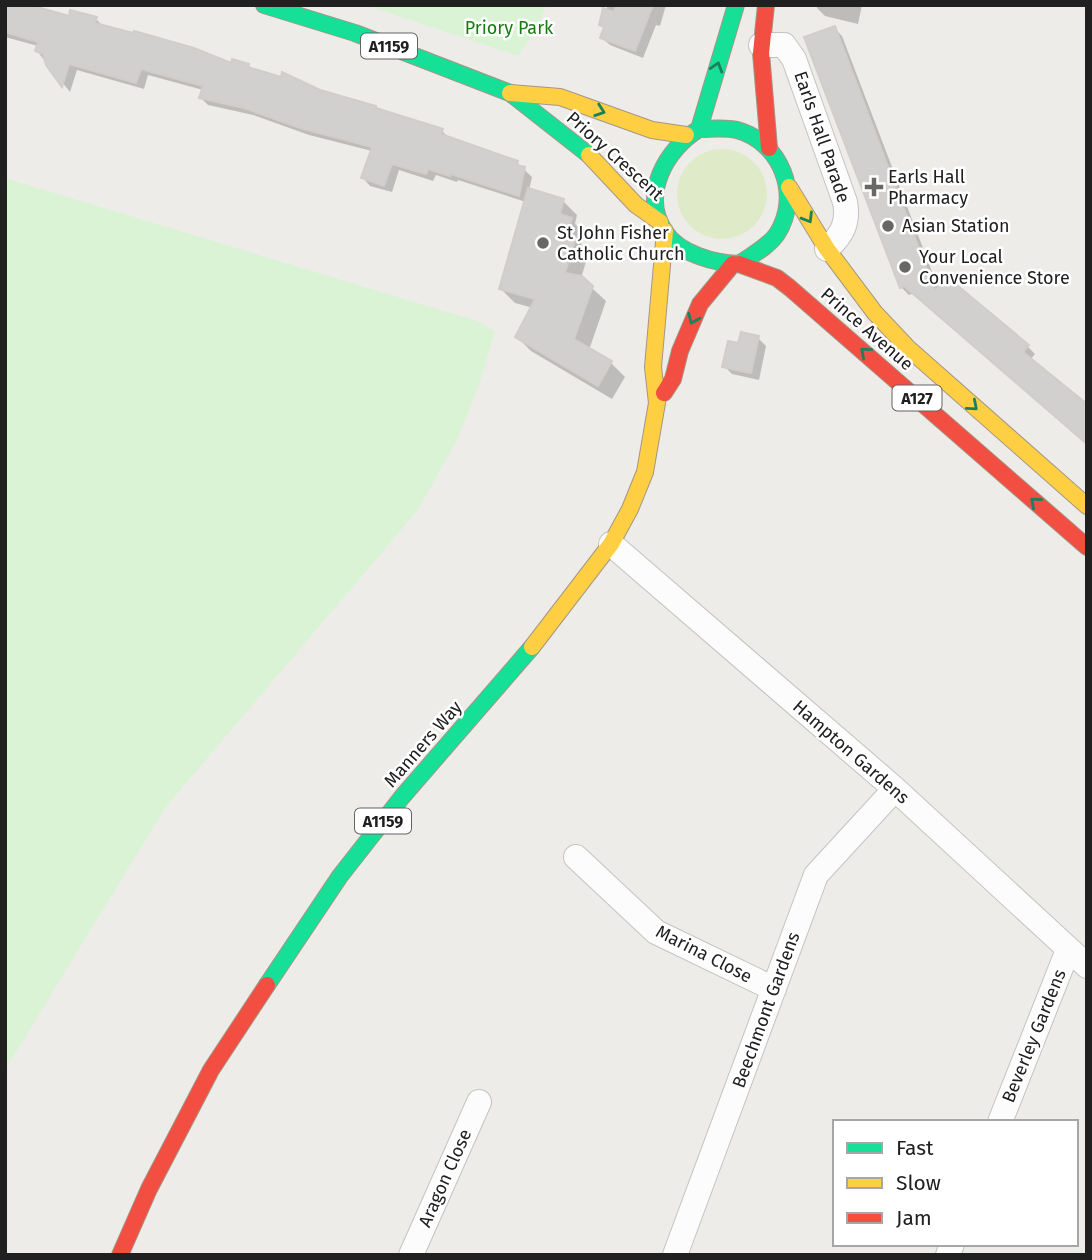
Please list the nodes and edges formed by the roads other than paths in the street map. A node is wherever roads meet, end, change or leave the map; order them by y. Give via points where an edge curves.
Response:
1 (264, 5) edge
2 (736, 5) edge
3 (766, 5) edge
4 (772, 45) junction
5 (510, 93) junction
6 (693, 132) junction
7 (769, 148) junction
8 (789, 187) junction
9 (662, 226) junction
10 (827, 249) junction
11 (736, 264) junction
12 (657, 403) junction
13 (1087, 506) edge
14 (611, 544) junction
15 (1087, 547) edge
16 (895, 789) junction
17 (576, 858) dead end
18 (1078, 958) edge
19 (774, 989) junction
20 (480, 1102) dead end
21 (1001, 1120) edge
22 (120, 1255) edge
23 (411, 1255) edge
24 (675, 1255) edge

1 - 5 main road, Priory Crescent / A1159 via 355,33
6 -> 2 main road
3 - 4 main road
4 - 7 main road
4 - 10 street, Earls Hall Parade via 794,58 847,213 847,223
5 -> 6 main road, Priory Crescent / A1159 via 560,97 652,130
5 - 9 main road, Priory Crescent / A1159 via 587,153
6 - 7 main road via 736,129
6 - 9 main road via 673,149 657,183
7 - 8 main road
8 -> 10 main road, Prince Avenue / A127
8 - 11 main road via 784,222 775,235
9 - 11 main road via 682,247
9 - 12 main road, Manners Way / A1159 via 653,367
10 -> 13 main road, Prince Avenue / A127 via 908,348
11 -> 12 main road, Manners Way / A1159 via 700,304 673,379
15 -> 11 main road, Prince Avenue / A127 via 790,288 777,278
12 - 14 main road, Manners Way / A1159 via 645,472
14 - 16 street, Hampton Gardens
14 - 22 main road, Manners Way / A1159 via 542,636 402,797 333,886 211,1070
16 - 18 street, Hampton Gardens
16 - 19 street, Beechmont Gardens via 816,875
17 - 19 street, Marina Close via 656,932
18 - 21 street, Beverley Gardens
19 - 24 street, Beechmont Gardens
20 - 23 street, Aragon Close

